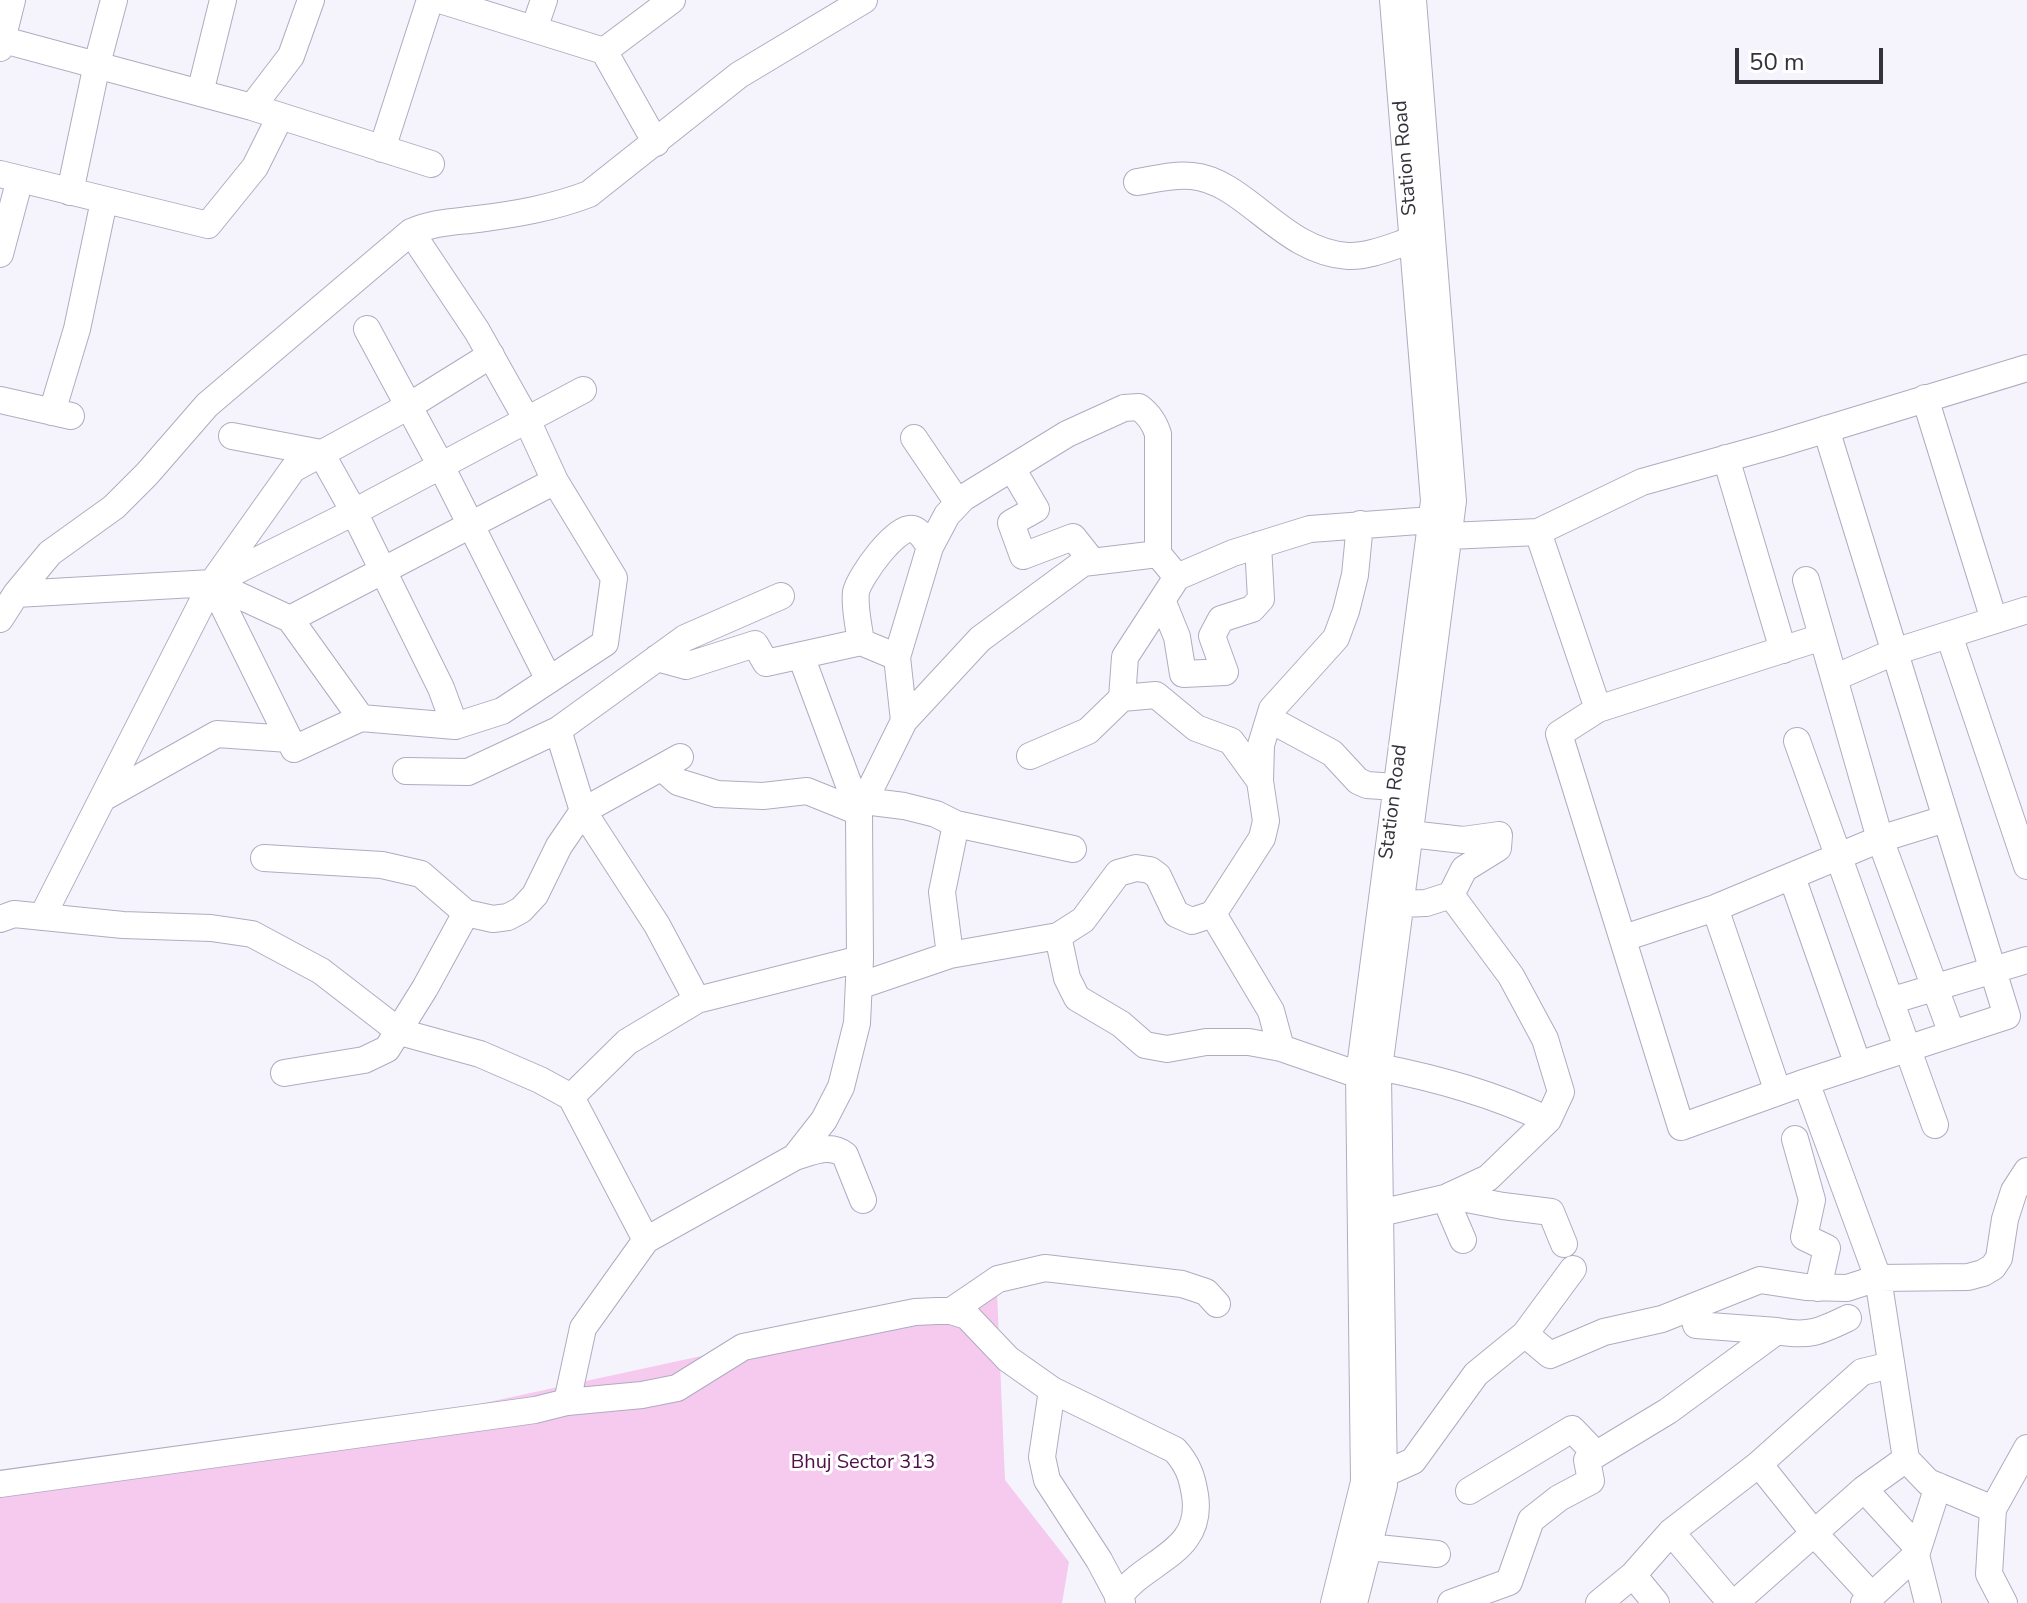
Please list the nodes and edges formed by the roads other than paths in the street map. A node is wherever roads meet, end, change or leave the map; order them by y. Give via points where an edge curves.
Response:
1 (12, 0) edge
2 (114, 0) edge
3 (223, 0) edge
4 (311, 0) edge
5 (430, 0) edge
6 (440, 0) edge
7 (544, 0) edge
8 (672, 0) edge
9 (864, 0) edge
10 (1393, 0) edge
11 (1413, 0) edge
12 (504, 10) edge
13 (534, 29) junction
14 (1, 42) edge
15 (604, 51) junction
16 (97, 64) junction
17 (200, 93) junction
18 (252, 107) junction
19 (280, 117) junction
20 (656, 143) junction
21 (382, 149) junction
22 (431, 164) dead end
23 (10, 177) edge
24 (1137, 182) dead end
25 (70, 192) junction
26 (104, 201) junction
27 (411, 232) junction
28 (1413, 240) junction
29 (1, 246) edge
30 (367, 329) dead end
31 (491, 355) junction
32 (2027, 368) edge
33 (583, 390) dead end
34 (1925, 398) junction
35 (0, 400) edge
36 (409, 406) junction
37 (527, 420) junction
38 (1826, 429) junction
39 (232, 436) dead end
40 (914, 438) dead end
41 (321, 453) junction
42 (1726, 458) junction
43 (441, 466) junction
44 (1013, 470) junction
45 (555, 481) junction
46 (958, 503) junction
47 (354, 512) junction
48 (1360, 524) junction
49 (471, 526) junction
50 (1440, 528) junction
51 (1538, 532) junction
52 (1258, 545) junction
53 (930, 547) junction
54 (1158, 554) junction
55 (1092, 561) junction
56 (384, 571) junction
57 (1177, 577) junction
58 (1806, 580) dead end
59 (212, 583) junction
60 (16, 594) junction
61 (781, 596) dead end
62 (1162, 600) junction
63 (2027, 610) edge
64 (0, 619) edge
65 (290, 619) junction
66 (1994, 620) junction
67 (1949, 635) junction
68 (1822, 637) junction
69 (861, 642) junction
70 (1783, 650) junction
71 (1894, 652) junction
72 (801, 656) junction
73 (897, 657) junction
74 (657, 658) junction
75 (1834, 678) junction
76 (549, 680) junction
77 (1122, 698) junction
78 (1598, 709) junction
79 (361, 718) junction
80 (1269, 719) junction
81 (904, 721) junction
82 (455, 726) junction
83 (558, 730) junction
84 (289, 739) junction
85 (1797, 741) dead end
86 (1030, 756) dead end
87 (406, 771) dead end
88 (1260, 781) junction
89 (1396, 787) junction
90 (103, 798) junction
91 (862, 807) junction
92 (583, 811) junction
93 (1945, 819) junction
94 (956, 824) junction
95 (1410, 834) junction
96 (1880, 839) junction
97 (1073, 849) dead end
98 (264, 858) dead end
99 (1837, 859) junction
100 (2027, 866) edge
101 (1792, 877) junction
102 (1451, 895) junction
103 (1400, 904) junction
104 (1715, 908) junction
105 (466, 913) junction
106 (1213, 914) junction
107 (42, 917) junction
108 (0, 919) edge
109 (1058, 936) junction
110 (1624, 938) junction
111 (950, 955) junction
112 (860, 959) junction
113 (2027, 960) edge
114 (1992, 969) junction
115 (859, 986) junction
116 (1934, 987) junction
117 (697, 1000) junction
118 (1890, 1001) junction
119 (400, 1032) junction
120 (1952, 1034) junction
121 (1281, 1048) junction
122 (1908, 1048) junction
123 (1858, 1065) junction
124 (1369, 1071) junction
125 (284, 1073) dead end
126 (1806, 1082) junction
127 (1778, 1092) junction
128 (571, 1097) junction
129 (1548, 1120) junction
130 (1935, 1125) dead end
131 (1795, 1139) dead end
132 (795, 1157) junction
133 (2027, 1171) edge
134 (1448, 1197) junction
135 (863, 1200) dead end
136 (1380, 1213) junction
137 (646, 1240) junction
138 (1463, 1240) dead end
139 (1564, 1244) dead end
140 (1573, 1269) dead end
141 (1878, 1278) junction
142 (1818, 1288) junction
143 (1217, 1304) dead end
144 (1692, 1308) junction
145 (951, 1311) junction
146 (1848, 1318) dead end
147 (1777, 1331) junction
148 (1525, 1334) junction
149 (1891, 1365) junction
150 (1052, 1390) junction
151 (567, 1402) junction
152 (2027, 1448) edge
153 (1596, 1454) junction
154 (1906, 1459) junction
155 (1759, 1464) junction
156 (1384, 1474) junction
157 (0, 1484) edge
158 (1938, 1486) junction
159 (1864, 1489) junction
160 (1469, 1491) dead end
161 (1993, 1509) junction
162 (1671, 1532) junction
163 (1814, 1533) junction
164 (1368, 1547) junction
165 (1917, 1552) junction
166 (1437, 1554) dead end
167 (1633, 1575) junction
168 (1868, 1599) edge
169 (1120, 1601) edge
170 (1334, 1603) edge
171 (1354, 1603) edge
172 (1451, 1603) edge
173 (1599, 1603) edge
174 (1656, 1603) edge
175 (1733, 1603) edge
176 (1928, 1603) edge
177 (2004, 1603) edge

1 - 14 street
2 - 16 street
3 - 17 street
4 - 18 street via 291,56
5 - 21 street
6 - 12 street
7 - 13 street
8 - 15 street
9 - 20 street via 739,75
10 - 28 street, Station Road
11 - 50 street, Station Road via 1453,501
12 - 13 street
13 - 15 street
14 - 16 street
15 - 20 street
16 - 17 street
16 - 25 street
17 - 18 street
18 - 19 street
19 - 21 street
19 - 26 street via 255,167 208,225
20 - 27 street via 589,194 559,205 432,223
21 - 22 street
23 - 25 street
23 - 29 street
24 - 28 street via 1194,176 1217,183 1295,239 1329,253 1364,254
25 - 26 street
26 - 35 street via 61,414
27 - 31 street
27 - 60 street via 207,405 114,507 50,553
28 - 50 street, Station Road
30 - 36 street
31 - 36 street
31 - 37 street
32 - 34 street
33 - 37 street
34 - 38 street
34 - 66 street
36 - 41 street
36 - 43 street
37 - 43 street
37 - 45 street
38 - 42 street
38 - 71 street
39 - 41 street
40 - 46 street
41 - 47 street
41 - 59 street via 293,469
42 - 51 street via 1642,482
42 - 70 street
43 - 47 street
43 - 49 street
44 - 46 street
44 - 54 street via 1067,434 1124,408 1139,407 1158,434
44 - 55 street via 1036,509 1011,523 1023,556 1073,537
45 - 49 street
45 - 76 street via 614,578 605,643
46 - 53 street
47 - 56 street
47 - 59 street
48 - 50 street
48 - 52 street via 1310,529
48 - 80 street via 1355,575 1336,638 1272,709
49 - 56 street
49 - 76 street
50 - 51 street
50 - 89 street, Station Road
50 - 95 street, Station Road
51 - 78 street
52 - 57 street
52 - 62 street via 1261,599 1252,609 1221,619 1212,636 1225,672 1183,674 1177,637
53 - 69 street via 917,530 908,528 878,556 856,594
53 - 73 street
54 - 55 street
54 - 57 street
55 - 81 street via 980,639
56 - 65 street
56 - 82 street
57 - 62 street
58 - 68 street
59 - 60 street
59 - 65 street
59 - 84 street
59 - 90 street
60 - 64 street
61 - 74 street via 685,638
62 - 77 street via 1125,657
63 - 66 street
65 - 79 street
66 - 67 street
67 - 71 street
67 - 100 street
68 - 70 street
68 - 75 street
69 - 72 street
69 - 73 street
70 - 78 street
71 - 75 street
71 - 93 street
72 - 74 street via 766,663 755,644 686,666
72 - 91 street
73 - 81 street
74 - 83 street
75 - 96 street
76 - 82 street via 502,711
77 - 86 street via 1088,731
77 - 88 street via 1156,695 1196,728 1231,741
78 - 110 street via 1559,734
79 - 82 street
79 - 84 street via 294,749
80 - 88 street via 1261,745
80 - 89 street via 1332,753 1358,781
81 - 91 street
83 - 87 street via 468,772
83 - 92 street
84 - 90 street via 217,734
85 - 99 street
88 - 106 street via 1266,821 1262,838
89 - 124 street, Station Road
90 - 107 street
91 - 92 street via 807,791 717,794 678,782 671,762
91 - 94 street via 904,806
91 - 112 street
92 - 105 street via 521,910 493,919
92 - 117 street via 657,925
93 - 96 street
93 - 114 street
94 - 97 street
94 - 111 street via 942,892
95 - 102 street via 1463,840 1499,835 1498,848 1464,869
95 - 103 street, Station Road
96 - 99 street
96 - 116 street
98 - 105 street via 382,865 421,874
99 - 101 street
99 - 118 street
101 - 104 street
101 - 123 street
102 - 103 street
102 - 129 street via 1511,976 1545,1039 1561,1092
103 - 124 street, Station Road
104 - 110 street
104 - 127 street
105 - 119 street
106 - 109 street via 1192,921 1180,918 1158,876 1136,868 1118,873 1083,920
106 - 121 street via 1271,1011
107 - 108 street via 14,914
107 - 119 street via 252,934 321,971
109 - 111 street
109 - 121 street via 1077,998 1145,1045 1167,1049 1231,1041
110 - 127 street via 1681,1127
111 - 115 street
112 - 115 street
112 - 117 street
113 - 114 street
114 - 116 street
114 - 120 street via 2007,1016
115 - 132 street via 857,1023 841,1087
116 - 118 street
116 - 120 street
117 - 128 street via 627,1042
118 - 122 street
119 - 125 street via 387,1049 364,1060
119 - 128 street via 480,1054
120 - 122 street
121 - 124 street
122 - 123 street
122 - 130 street
123 - 126 street
124 - 129 street via 1468,1087
124 - 136 street, Station Road
124 - 170 street, Station Road via 1364,1482
126 - 127 street
126 - 141 street
128 - 137 street
129 - 134 street via 1488,1178
131 - 142 street via 1812,1200 1804,1237 1827,1248
132 - 135 street via 829,1148 840,1151
132 - 137 street
133 - 141 street via 2014,1191 1993,1267 1968,1277
134 - 136 street
134 - 138 street
134 - 139 street via 1551,1212
136 - 156 street, Station Road
137 - 151 street via 583,1328
140 - 148 street
141 - 142 street via 1847,1288
141 - 149 street
142 - 144 street via 1760,1280
143 - 145 street via 1206,1292 1182,1284 1045,1268 998,1279
144 - 147 street via 1696,1325
144 - 148 street via 1604,1332 1550,1355
145 - 150 street via 967,1316 1008,1359
145 - 151 street via 915,1312 743,1347 677,1388
146 - 147 street via 1816,1334
147 - 153 street via 1668,1411
148 - 156 street via 1476,1374 1413,1461
149 - 154 street
149 - 155 street via 1862,1372
150 - 169 street via 1042,1457 1047,1480
150 - 169 street via 1175,1450 1191,1475 1196,1502 1187,1539 1128,1583
151 - 157 street
152 - 161 street
153 - 160 street via 1572,1429
153 - 172 street via 1587,1460 1591,1481 1531,1520 1509,1582
154 - 158 street
154 - 159 street
155 - 162 street
155 - 163 street
156 - 164 street, Station Road
158 - 161 street
158 - 165 street
159 - 163 street
159 - 165 street
161 - 177 street via 1989,1574
162 - 167 street
162 - 175 street
163 - 168 street
163 - 175 street
164 - 166 street
164 - 171 street, Station Road
165 - 168 street
165 - 176 street
167 - 173 street
167 - 174 street

